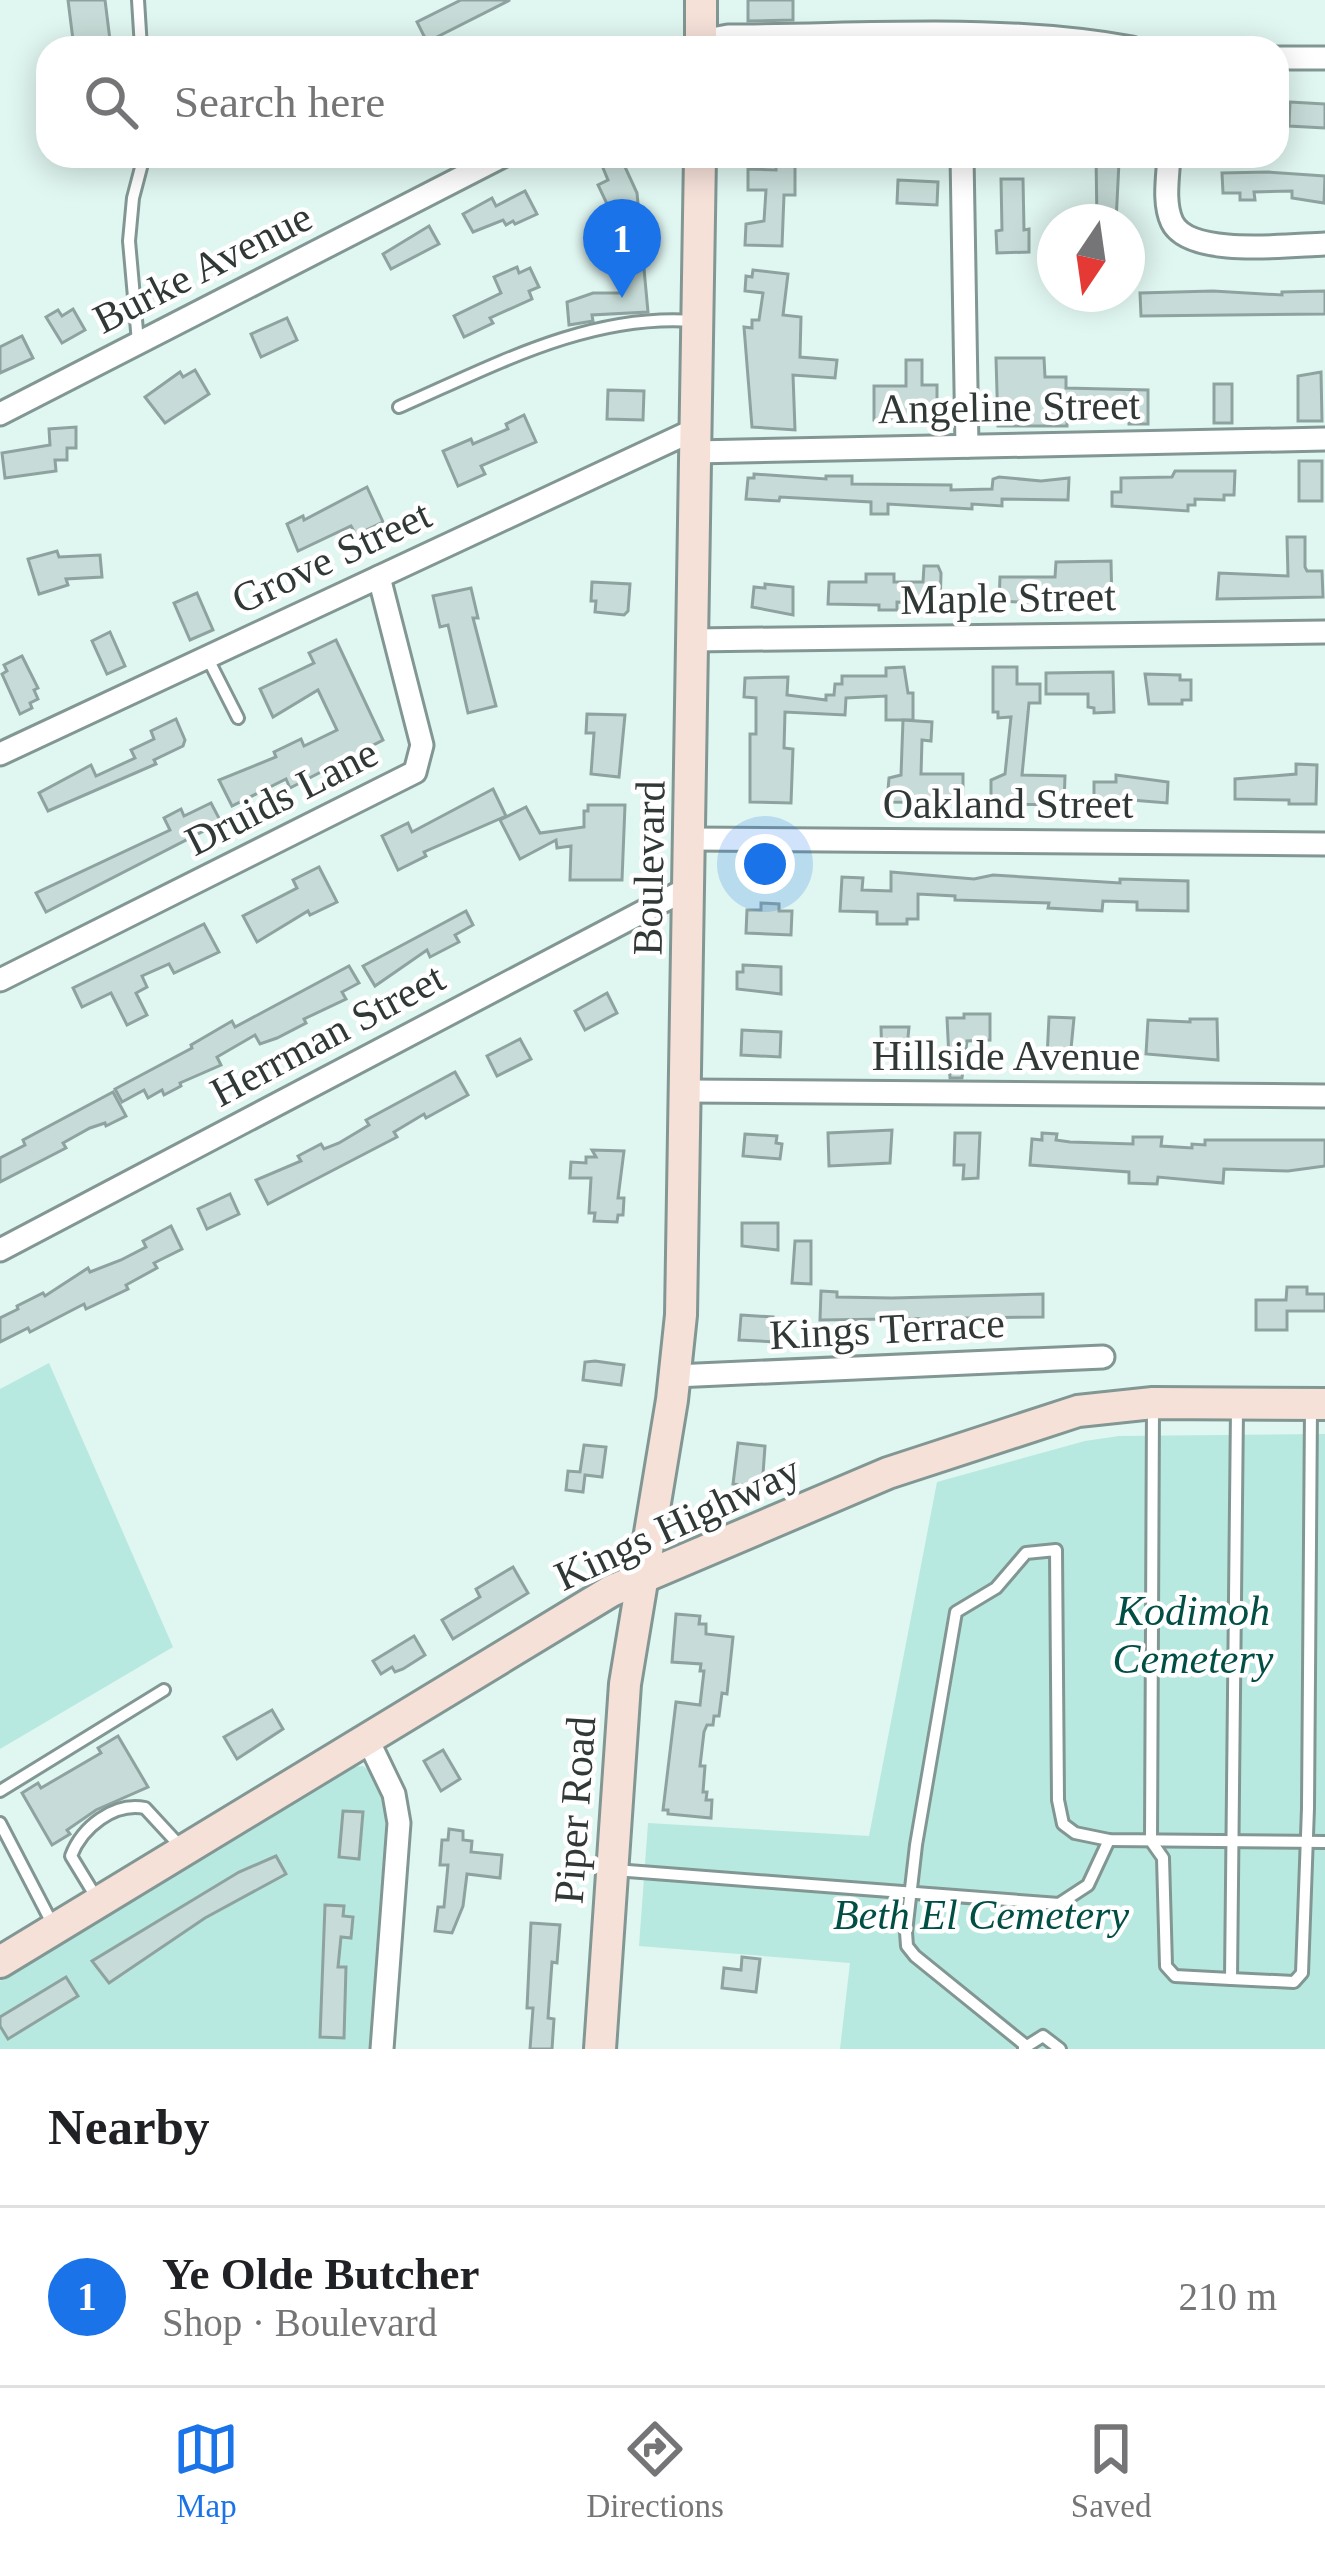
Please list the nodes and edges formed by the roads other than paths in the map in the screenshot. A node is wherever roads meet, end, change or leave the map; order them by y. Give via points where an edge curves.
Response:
1 (138, 0) edge
2 (701, 0) edge
3 (140, 36) edge
4 (701, 36) edge
5 (1289, 58) edge
6 (1325, 58) edge
7 (141, 168) edge
8 (480, 168) edge
9 (700, 168) edge
10 (962, 168) edge
11 (1169, 168) edge
12 (1325, 244) edge
13 (697, 322) junction
14 (138, 344) junction
15 (399, 406) dead end
16 (0, 414) edge
17 (1325, 439) edge
18 (696, 441) junction
19 (967, 446) junction
20 (379, 577) junction
21 (1325, 632) edge
22 (693, 640) junction
23 (207, 657) junction
24 (238, 718) dead end
25 (0, 754) edge
26 (690, 839) junction
27 (1325, 844) edge
28 (690, 886) junction
29 (0, 980) edge
30 (687, 1091) junction
31 (1325, 1096) edge
32 (0, 1250) edge
33 (1102, 1357) dead end
34 (675, 1376) junction
35 (1154, 1403) junction
36 (1238, 1403) junction
37 (1318, 1404) edge
38 (640, 1578) junction
39 (164, 1690) dead end
40 (367, 1738) junction
41 (0, 1791) edge
42 (0, 1823) edge
43 (1109, 1840) junction
44 (1151, 1841) junction
45 (1234, 1842) junction
46 (1325, 1842) edge
47 (1306, 1844) junction
48 (183, 1850) junction
49 (612, 1869) junction
50 (910, 1891) junction
51 (99, 1901) junction
52 (55, 1928) junction
53 (0, 1962) edge
54 (1232, 1979) junction
55 (1024, 2047) edge
56 (382, 2049) edge
57 (600, 2049) edge
58 (1060, 2049) edge

1 - 3 lane
2 - 4 main road
5 - 6 street
7 - 14 lane via 129,241
8 - 14 street, Burke Avenue
9 - 13 main road, Boulevard
10 - 19 street
11 - 12 street via 1169,215 1186,237 1214,245
13 - 15 lane via 595,328
13 - 18 main road, Boulevard
14 - 16 street, Burke Avenue
17 - 19 street, Angeline Street
18 - 19 street, Angeline Street
18 - 20 street, Grove Street
18 - 22 main road, Boulevard
20 - 23 street, Grove Street
20 - 29 street, Druids Lane via 422,746 415,772
21 - 22 street, Maple Street
22 - 26 main road, Boulevard
23 - 24 lane
23 - 25 street, Grove Street
26 - 27 street, Oakland Street
26 - 28 main road, Boulevard
28 - 30 main road, Boulevard
28 - 32 street, Herrman Street
30 - 31 street, Hillside Avenue
30 - 34 main road, Boulevard
33 - 34 street, Kings Terrace
34 - 38 main road, Boulevard
35 - 36 main road, Kings Highway
35 - 38 main road, Kings Highway via 1029,1424 888,1473
35 - 44 lane
36 - 37 main road, Kings Highway
36 - 45 lane
37 - 47 lane
38 - 40 main road, Kings Highway
38 - 49 main road, Piper Road
39 - 41 lane
40 - 48 main road, Kings Highway
40 - 56 street via 399,1823
42 - 52 lane
43 - 44 lane
43 - 50 lane via 1088,1885 1059,1904
43 - 50 lane via 1063,1824 1056,1550 1026,1553 997,1588 956,1612
44 - 45 lane
44 - 54 lane via 1163,1858 1168,1973
45 - 47 lane
45 - 54 lane
46 - 47 lane
47 - 54 lane via 1299,1980
48 - 51 main road, Kings Highway
48 - 51 lane via 145,1808 119,1808 86,1831 71,1856
49 - 50 lane
49 - 57 main road, Piper Road
50 - 55 lane via 907,1946
51 - 52 main road, Kings Highway
52 - 53 main road, Kings Highway
55 - 58 lane via 1043,2036

